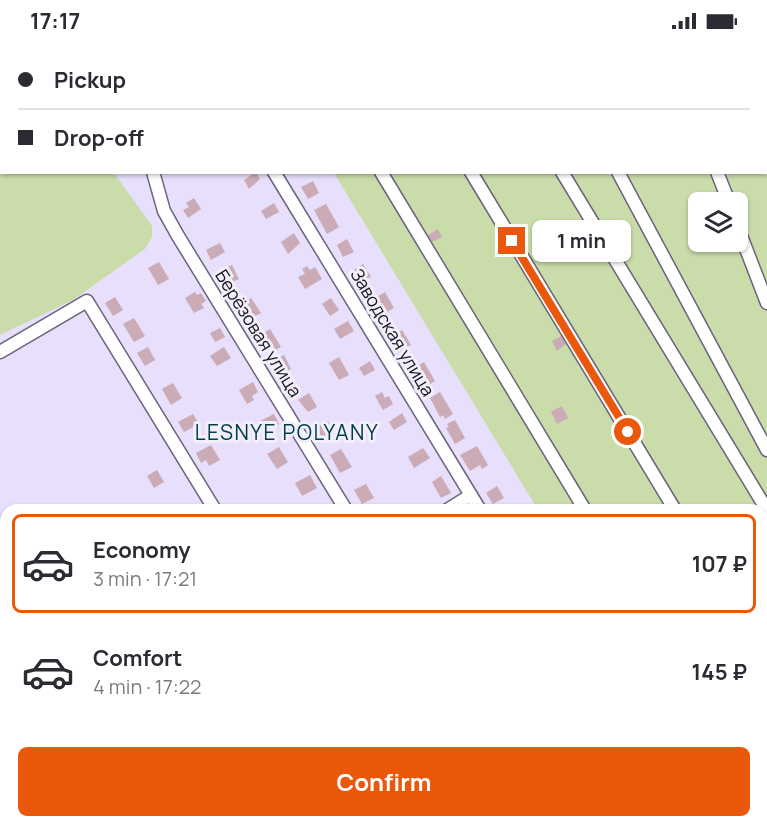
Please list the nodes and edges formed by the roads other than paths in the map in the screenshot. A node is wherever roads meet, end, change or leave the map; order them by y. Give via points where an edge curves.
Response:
1 (154, 174) edge
2 (275, 174) edge
3 (382, 174) edge
4 (472, 174) edge
5 (563, 174) edge
6 (619, 174) edge
7 (718, 174) edge
8 (725, 192) edge
9 (747, 252) edge
10 (767, 303) edge
11 (0, 352) edge
12 (767, 450) edge
13 (471, 495) junction
14 (211, 504) edge
15 (342, 504) edge
16 (457, 504) edge
17 (476, 504) edge
18 (581, 504) edge
19 (671, 504) edge
20 (763, 504) edge

1 - 15 street, Берёзовая улица via 164,211 178,236
2 - 13 street, Заводская улица
3 - 18 street
4 - 19 street
5 - 20 street
6 - 12 street
7 - 8 street
9 - 10 street
11 - 14 street via 87,301
13 - 16 street
13 - 17 street, Заводская улица

